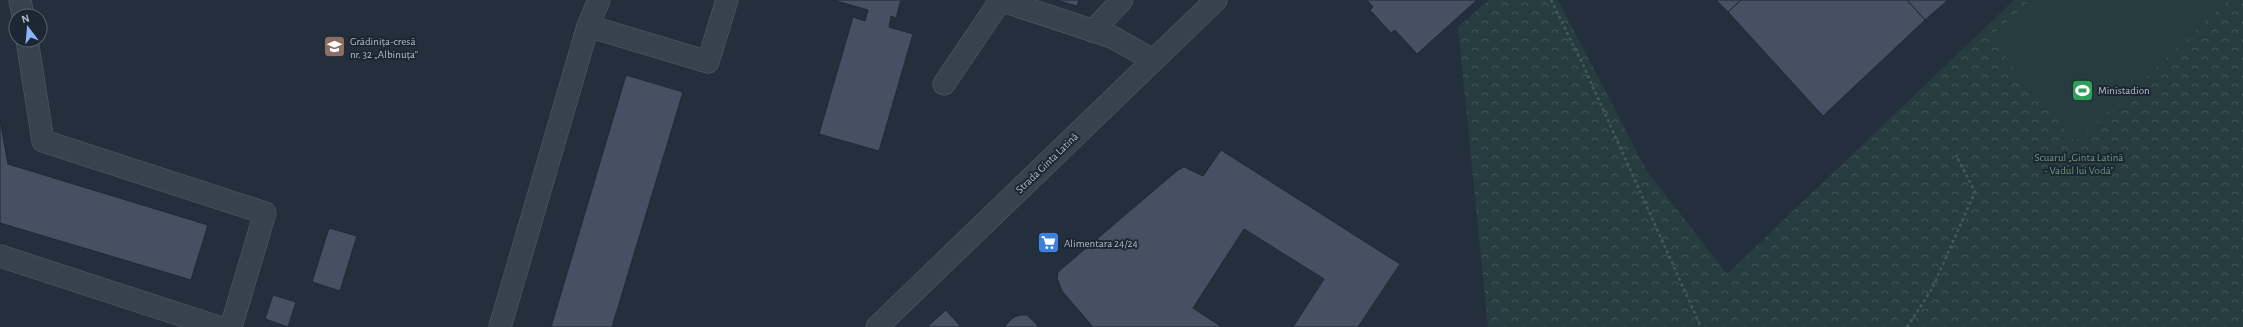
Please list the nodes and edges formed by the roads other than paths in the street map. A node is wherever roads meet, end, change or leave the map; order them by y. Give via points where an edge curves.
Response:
1 (599, 0) edge
2 (727, 0) edge
3 (1122, 0) edge
4 (1216, 0) edge
5 (1000, 1) edge
6 (588, 26) junction
7 (1093, 31) junction
8 (27, 48) edge
9 (1154, 60) junction
10 (944, 84) dead end
11 (0, 256) edge
12 (218, 327) edge
13 (231, 327) edge
14 (500, 327) edge
15 (877, 327) edge

1 - 6 street
2 - 6 street via 708,62
3 - 7 street
4 - 9 street, Strada Ginta Latină
5 - 7 street
5 - 10 street
6 - 14 street
7 - 9 street via 1112,37
8 - 13 street via 43,141 265,213
9 - 15 street, Strada Ginta Latină
11 - 12 street

